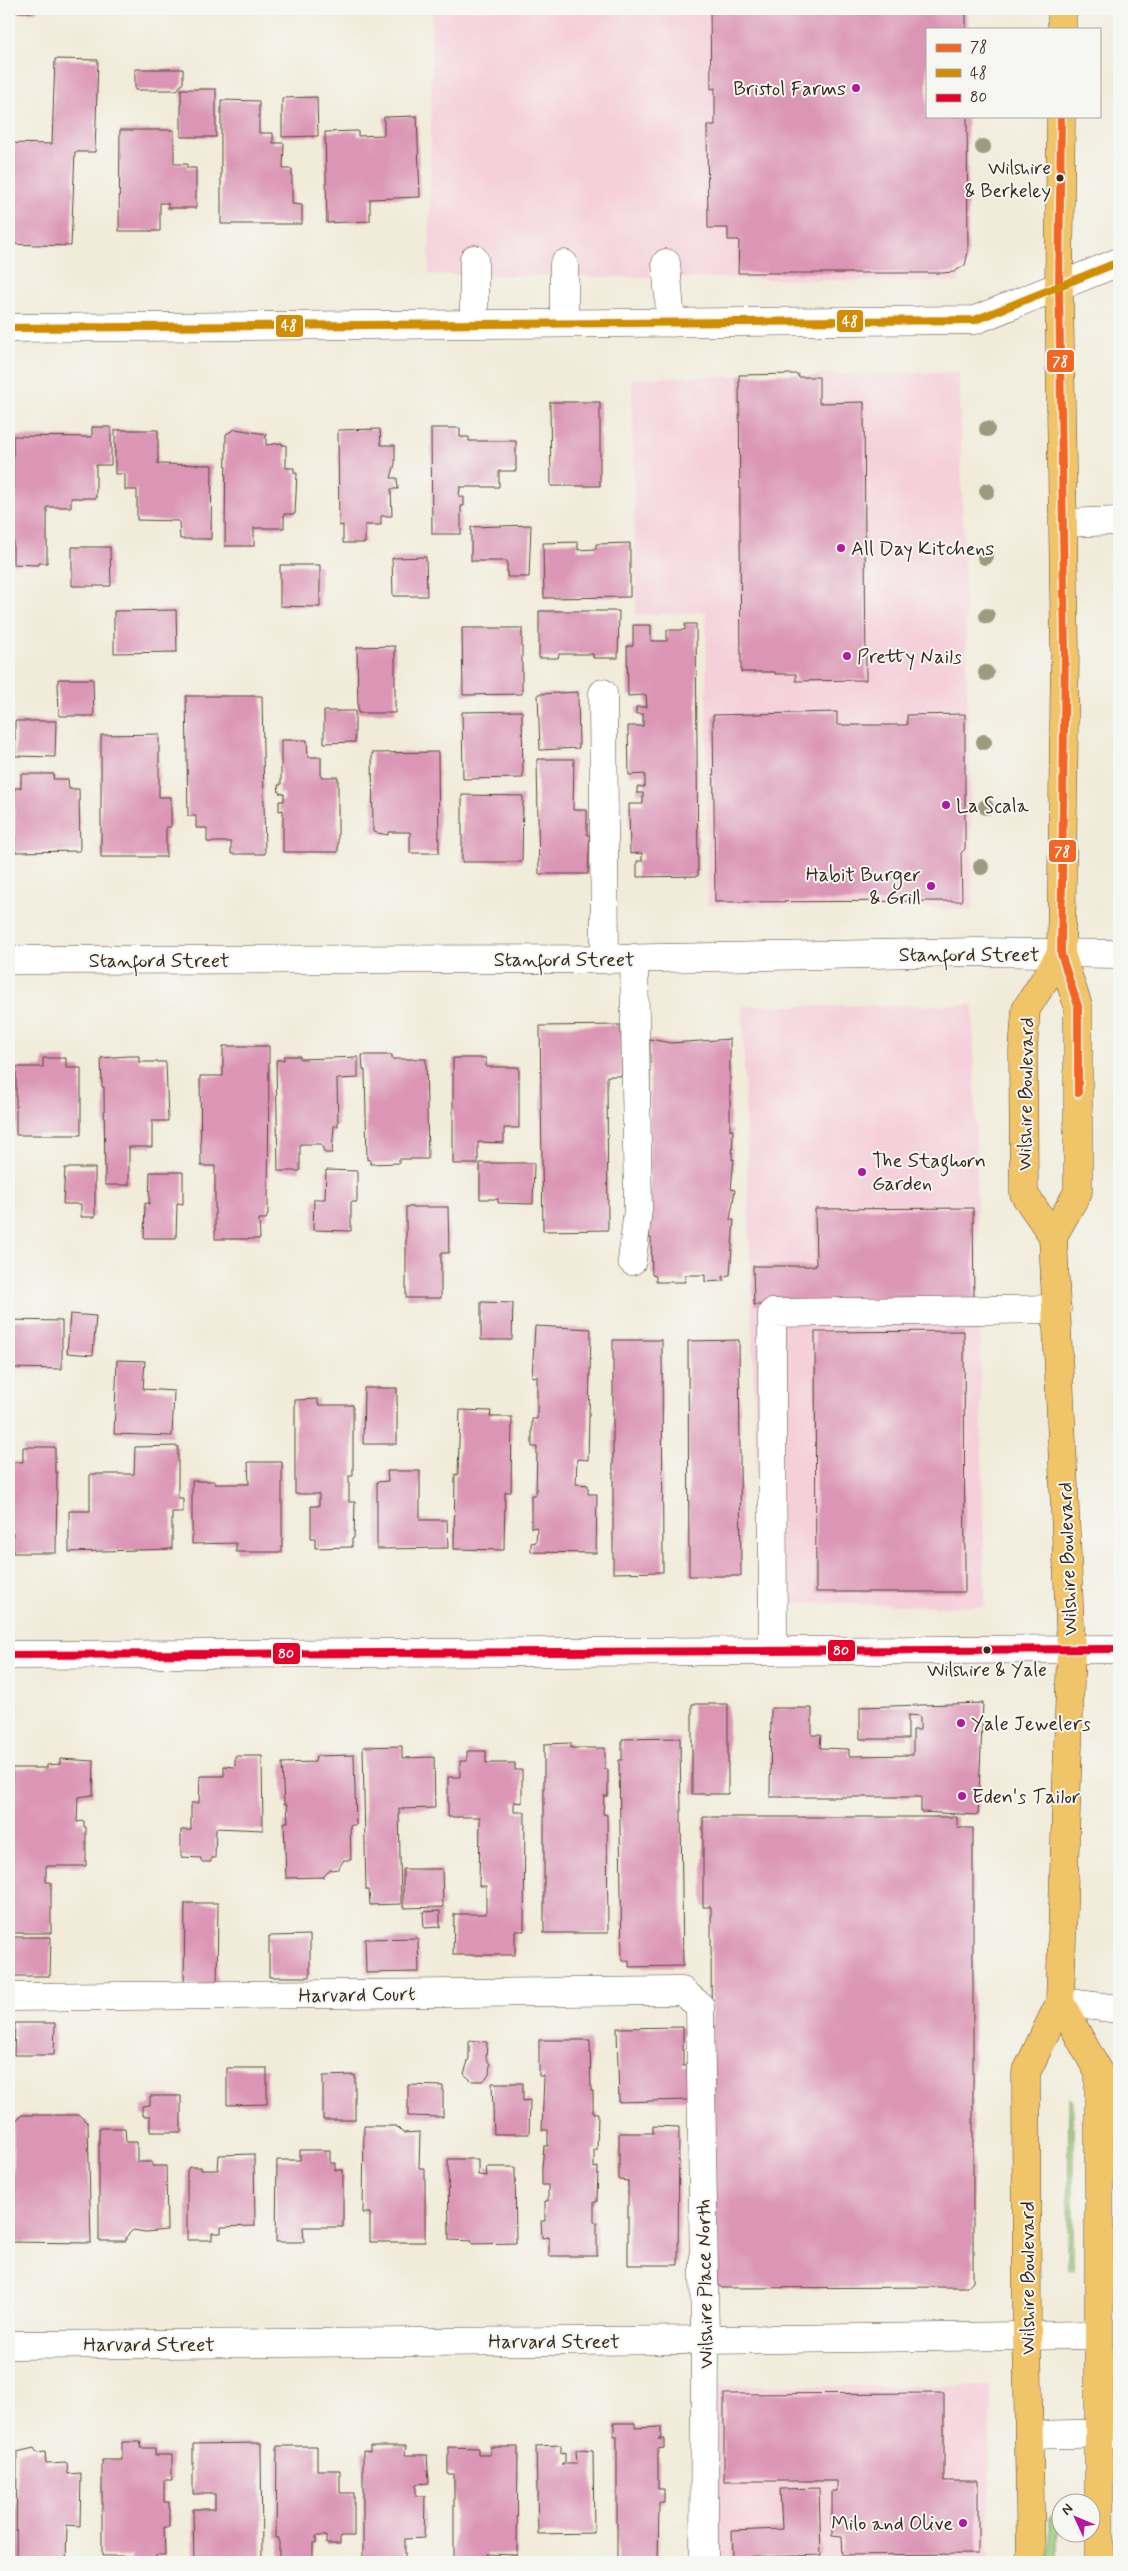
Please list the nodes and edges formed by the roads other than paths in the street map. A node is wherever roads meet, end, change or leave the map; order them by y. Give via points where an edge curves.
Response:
1 (1062, 9) edge
2 (1062, 28) edge
3 (1061, 118) edge
4 (474, 260) dead end
5 (1119, 262) edge
6 (666, 263) dead end
7 (564, 264) dead end
8 (1059, 287) junction
9 (671, 322) junction
10 (564, 323) junction
11 (474, 324) junction
12 (9, 328) edge
13 (1119, 521) edge
14 (1064, 523) junction
15 (603, 693) dead end
16 (1061, 954) junction
17 (1119, 954) edge
18 (634, 958) junction
19 (606, 959) junction
20 (9, 960) edge
21 (1053, 1236) junction
22 (632, 1261) dead end
23 (1057, 1309) junction
24 (1119, 1649) edge
25 (1071, 1650) junction
26 (772, 1651) junction
27 (9, 1655) edge
28 (9, 1997) edge
29 (1060, 2002) junction
30 (700, 2006) joint
31 (1119, 2009) edge
32 (1098, 2334) junction
33 (1027, 2336) junction
34 (705, 2340) junction
35 (9, 2345) edge
36 (1108, 2433) edge
37 (1029, 2435) junction
38 (704, 2562) edge
39 (1031, 2562) edge
40 (1099, 2562) edge

1 - 2 main road
3 - 8 main road
4 - 11 street
5 - 8 street
6 - 9 street
7 - 10 street
8 - 9 street via 975,320
8 - 14 main road
9 - 10 street
10 - 11 street
11 - 12 street
13 - 14 street
14 - 16 main road
15 - 19 street
16 - 17 street, Stanford Street
16 - 18 street, Stanford Street via 976,952
16 - 21 main road via 1078,1006 1078,1192
16 - 21 main road, Wilshire Boulevard via 1026,1009 1023,1051 1024,1194
18 - 19 street, Stanford Street
18 - 22 street via 638,1209
19 - 20 street, Stanford Street
21 - 23 main road, Wilshire Boulevard
23 - 25 main road, Wilshire Boulevard
23 - 26 street via 772,1313
24 - 25 street
25 - 26 street
25 - 29 main road, Wilshire Boulevard
26 - 27 street
28 - 30 street, Harvard Court via 682,1991
29 - 31 street
29 - 32 main road via 1099,2073
29 - 33 main road, Wilshire Boulevard via 1026,2073
30 - 34 street, Wilshire Place North
32 - 33 street, Harvard Street
32 - 36 main road
33 - 34 street, Harvard Street
33 - 37 main road, Wilshire Boulevard
34 - 35 street, Harvard Street
34 - 38 street, Wilshire Place North
36 - 37 street
36 - 40 main road
37 - 39 main road, Wilshire Boulevard

